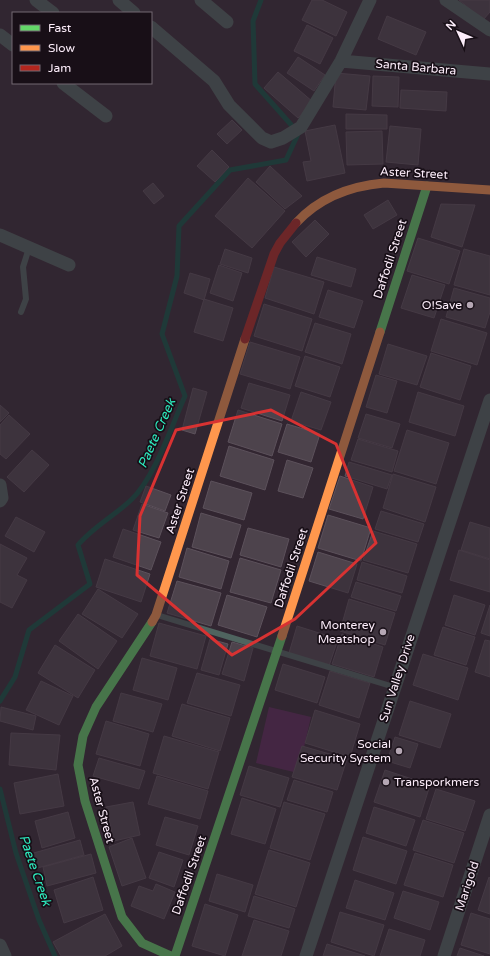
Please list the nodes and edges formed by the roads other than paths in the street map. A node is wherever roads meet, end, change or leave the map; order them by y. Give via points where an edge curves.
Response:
1 (119, 0) edge
2 (201, 0) edge
3 (370, 0) edge
4 (446, 0) edge
5 (133, 12) edge
6 (227, 22) dead end
7 (152, 28) edge
8 (490, 30) edge
9 (342, 61) junction
10 (490, 74) edge
11 (64, 84) edge
12 (106, 116) dead end
13 (427, 186) junction
14 (490, 190) edge
15 (0, 234) edge
16 (29, 248) junction
17 (69, 265) dead end
18 (21, 312) dead end
19 (490, 400) edge
20 (156, 615) junction
21 (277, 652) junction
22 (394, 687) junction
23 (490, 815) edge
24 (0, 945) edge
25 (5, 956) edge
26 (171, 956) edge
27 (175, 956) edge
28 (306, 956) edge
29 (444, 956) edge

1 - 5 street
2 - 6 street
3 - 9 street
4 - 8 street
7 - 9 street via 214,81 229,105 262,138 271,142 301,127
9 - 10 street, Santa Barbara
11 - 12 street
13 - 14 street, Aster Street
13 - 20 street, Aster Street via 369,183 350,188 316,204 298,219 280,244 266,274
13 - 21 street, Daffodil Street
15 - 16 street
16 - 17 street
16 - 18 lane via 23,266 26,299
19 - 22 street, Sun Valley Drive
20 - 21 lane
20 - 26 street, Aster Street via 96,707 83,736 78,765 85,801 122,917 142,943
21 - 22 lane
21 - 27 street, Daffodil Street
22 - 28 street, Sun Valley Drive
23 - 29 street, Marigold
24 - 25 street

